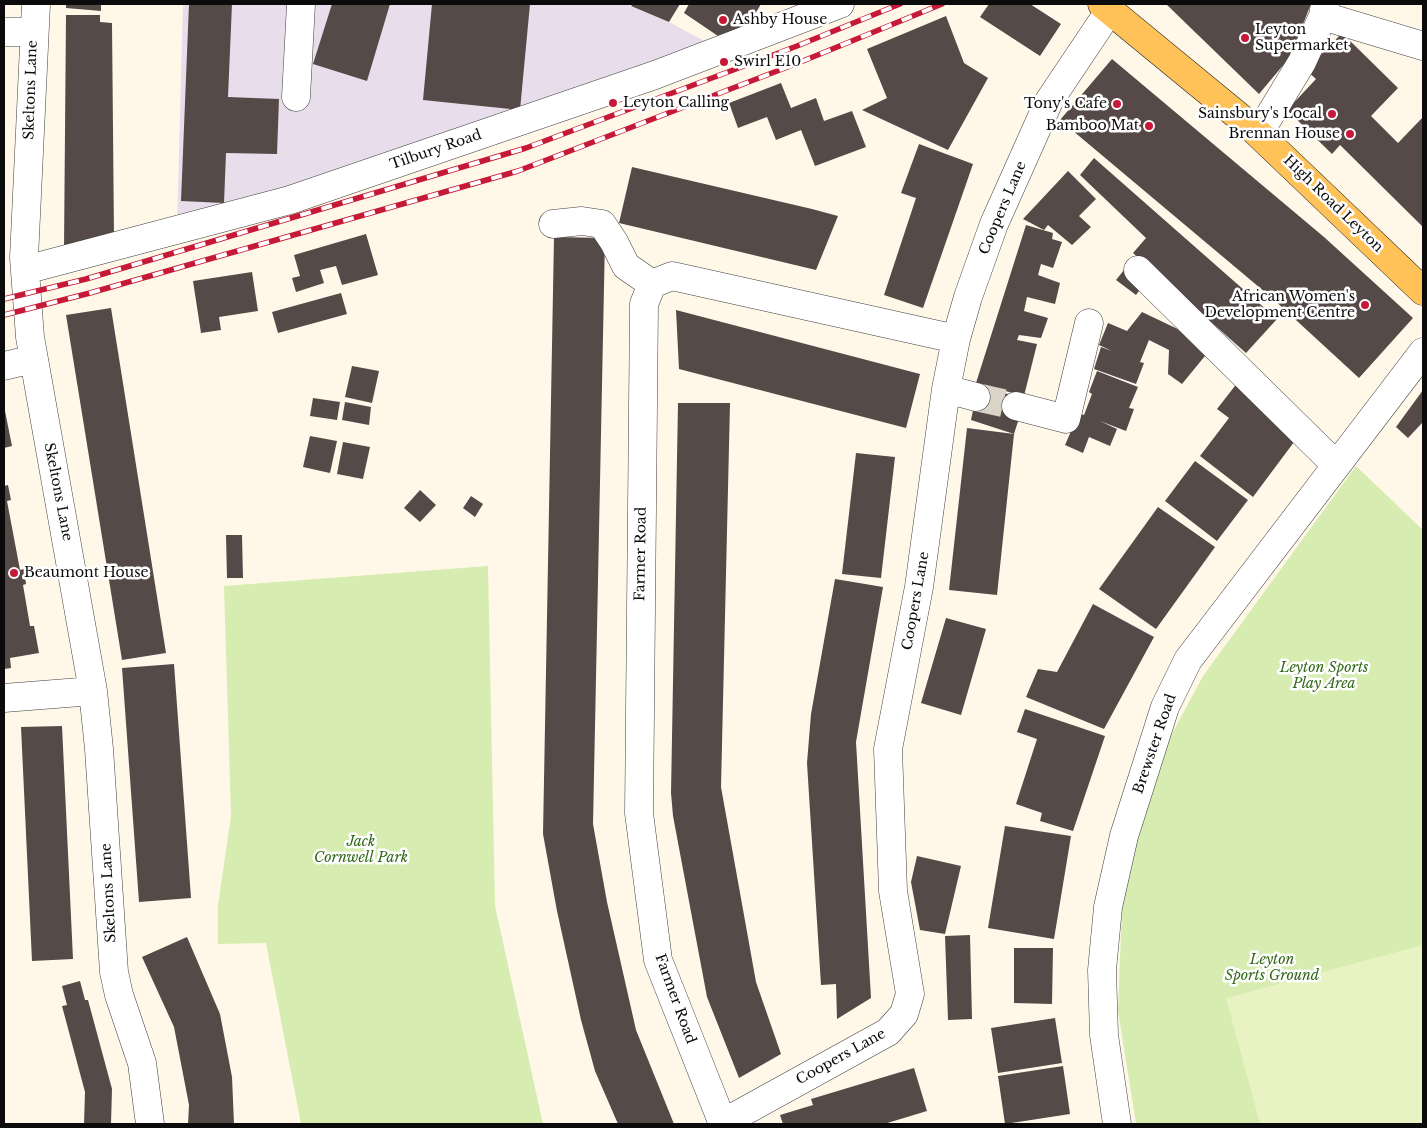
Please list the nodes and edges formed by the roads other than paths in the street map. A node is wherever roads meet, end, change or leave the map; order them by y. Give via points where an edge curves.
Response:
1 (36, 4) edge
2 (301, 4) edge
3 (840, 4) edge
4 (1106, 7) edge
5 (1324, 10) edge
6 (4, 32) edge
7 (34, 32) junction
8 (1423, 46) edge
9 (296, 97) dead end
10 (1259, 133) junction
11 (553, 224) dead end
12 (24, 270) junction
13 (1138, 270) dead end
14 (652, 284) junction
15 (1423, 292) edge
16 (1089, 323) dead end
17 (956, 339) junction
18 (1423, 352) edge
19 (33, 359) junction
20 (4, 366) edge
21 (946, 389) junction
22 (976, 397) tunnel mouth
23 (1016, 406) tunnel mouth
24 (1335, 464) junction
25 (93, 691) junction
26 (4, 698) edge
27 (150, 1124) edge
28 (723, 1124) edge
29 (1117, 1124) edge

1 - 7 street, Skeltons Lane
2 - 9 street
3 - 12 street, Tilbury Road via 655,75 290,200
4 - 10 main road, High Road Leyton
4 - 17 street, Coopers Lane via 1049,101 994,224
5 - 8 street
5 - 10 street via 1302,62
6 - 7 street
7 - 12 street, Skeltons Lane
10 - 15 main road, High Road Leyton
11 - 14 street via 582,221 602,224 626,266
12 - 19 street, Skeltons Lane
13 - 24 street
14 - 17 street via 672,276
14 - 28 street, Farmer Road via 644,304 639,813 658,960
16 - 23 street via 1066,419
17 - 21 street, Coopers Lane
18 - 24 street, Brewster Road
19 - 20 street
19 - 25 street, Skeltons Lane
21 - 22 street
21 - 28 street, Coopers Lane via 920,587 888,749 893,891 910,994 904,1014 888,1032
24 - 29 street, Brewster Road via 1188,660 1165,707 1124,836 1108,908 1102,970 1104,1036
25 - 26 street
25 - 27 street, Skeltons Lane via 114,972 142,1063

